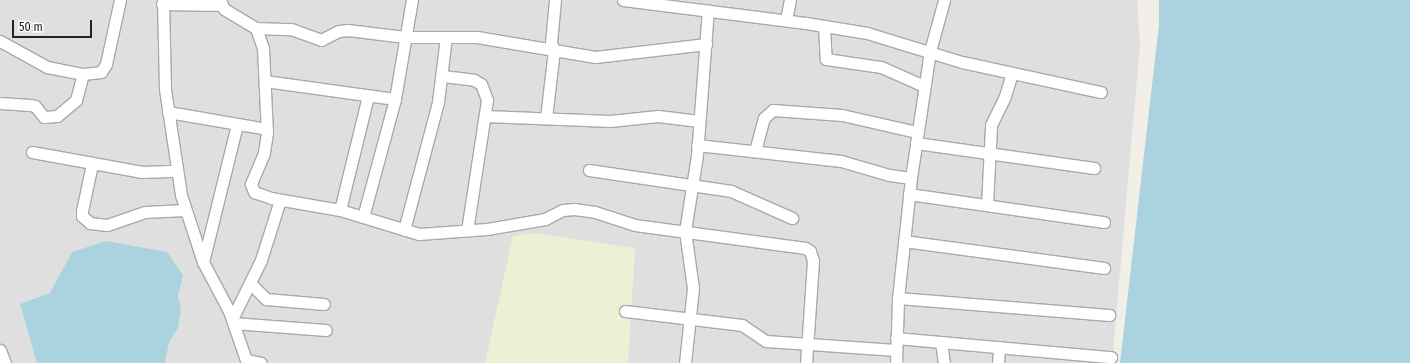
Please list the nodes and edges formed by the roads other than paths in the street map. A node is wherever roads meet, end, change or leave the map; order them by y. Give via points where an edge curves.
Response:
1 (120, 0) edge
2 (412, 0) edge
3 (555, 0) edge
4 (623, 0) edge
5 (790, 0) edge
6 (944, 0) edge
7 (162, 2) edge
8 (220, 3) edge
9 (669, 3) edge
10 (708, 10) junction
11 (786, 20) junction
12 (824, 26) junction
13 (256, 28) junction
14 (405, 37) junction
15 (446, 37) junction
16 (0, 41) edge
17 (706, 44) junction
18 (554, 50) junction
19 (930, 51) junction
20 (1012, 73) junction
21 (83, 74) junction
22 (443, 76) junction
23 (265, 81) junction
24 (924, 86) junction
25 (1102, 92) dead end
26 (368, 96) junction
27 (395, 99) junction
28 (0, 103) edge
29 (168, 112) junction
30 (485, 116) junction
31 (546, 118) junction
32 (699, 121) junction
33 (237, 125) junction
34 (267, 129) junction
35 (917, 132) junction
36 (916, 144) junction
37 (697, 145) junction
38 (755, 151) junction
39 (32, 152) dead end
40 (992, 154) junction
41 (92, 164) junction
42 (1094, 168) dead end
43 (588, 170) dead end
44 (177, 171) junction
45 (911, 178) junction
46 (692, 187) junction
47 (909, 194) junction
48 (280, 200) junction
49 (987, 205) junction
50 (185, 210) junction
51 (340, 210) junction
52 (364, 217) junction
53 (792, 218) dead end
54 (1104, 222) dead end
55 (404, 230) junction
56 (467, 230) junction
57 (685, 231) junction
58 (904, 241) junction
59 (203, 262) junction
60 (1104, 268) dead end
61 (250, 283) junction
62 (898, 298) junction
63 (324, 304) dead end
64 (624, 311) dead end
65 (1109, 315) dead end
66 (690, 319) junction
67 (233, 321) junction
68 (326, 330) dead end
69 (941, 342) junction
70 (808, 343) junction
71 (896, 344) junction
72 (999, 347) junction
73 (0, 350) edge
74 (1111, 357) dead end
75 (246, 361) edge
76 (5, 363) edge
77 (261, 363) edge
78 (685, 363) edge
79 (806, 363) edge
80 (896, 363) edge
81 (944, 363) edge
82 (998, 363) edge

1 - 21 street via 105,69 93,74
2 - 14 street
3 - 18 street via 551,43
4 - 9 street
5 - 11 street
6 - 19 street
7 - 8 street
7 - 29 street via 163,61
8 - 13 street
9 - 10 street
10 - 11 street
10 - 17 street
11 - 12 street
12 - 19 street via 867,33
12 - 24 street via 826,59 875,65
13 - 14 street via 291,29 321,40 339,31 348,30
13 - 23 street via 264,48
14 - 15 street
14 - 27 street
15 - 18 street via 492,39
15 - 22 street
16 - 21 street via 47,67
17 - 18 street via 682,44 614,56 580,56
17 - 32 street
18 - 31 street
19 - 20 street via 962,62
19 - 24 street
20 - 25 street
20 - 40 street via 1005,96 993,117
21 - 28 street via 76,100 57,116 44,117 35,106
22 - 30 street via 466,78 481,84 487,100
22 - 55 street
23 - 26 street
23 - 34 street
24 - 35 street
26 - 27 street
26 - 51 street
27 - 52 street
29 - 33 street
29 - 44 street
30 - 31 street
30 - 56 street
31 - 32 street via 610,121 658,116
32 - 37 street
33 - 34 street
33 - 59 street
34 - 48 street via 264,153 251,190 259,195
35 - 36 street
35 - 38 street via 842,115 773,110 764,118
36 - 40 street
36 - 45 street
37 - 38 street
37 - 46 street
38 - 45 street via 841,161 888,175
39 - 41 street
40 - 42 street
40 - 49 street
41 - 44 street via 142,172
41 - 50 street via 82,211 82,216 90,223 107,225 145,212
43 - 46 street
44 - 50 street
45 - 47 street
46 - 53 street via 731,191
46 - 57 street
47 - 49 street
47 - 58 street
48 - 51 street
48 - 61 street via 270,237
49 - 54 street
50 - 59 street
51 - 52 street
52 - 55 street
55 - 56 street via 425,234
56 - 57 street via 534,221 574,209 594,212 635,225
57 - 66 street via 693,276
57 - 70 street via 796,246 810,251 814,261
58 - 60 street
58 - 62 street
59 - 67 street
61 - 63 street via 266,299
61 - 67 street
62 - 65 street
62 - 71 street
64 - 66 street
66 - 70 street via 742,324 766,341
66 - 78 street
67 - 68 street
67 - 75 street
69 - 71 street
69 - 72 street
69 - 81 street
70 - 71 street
70 - 79 street
71 - 80 street
72 - 74 street
72 - 82 street
73 - 76 street
75 - 77 street

